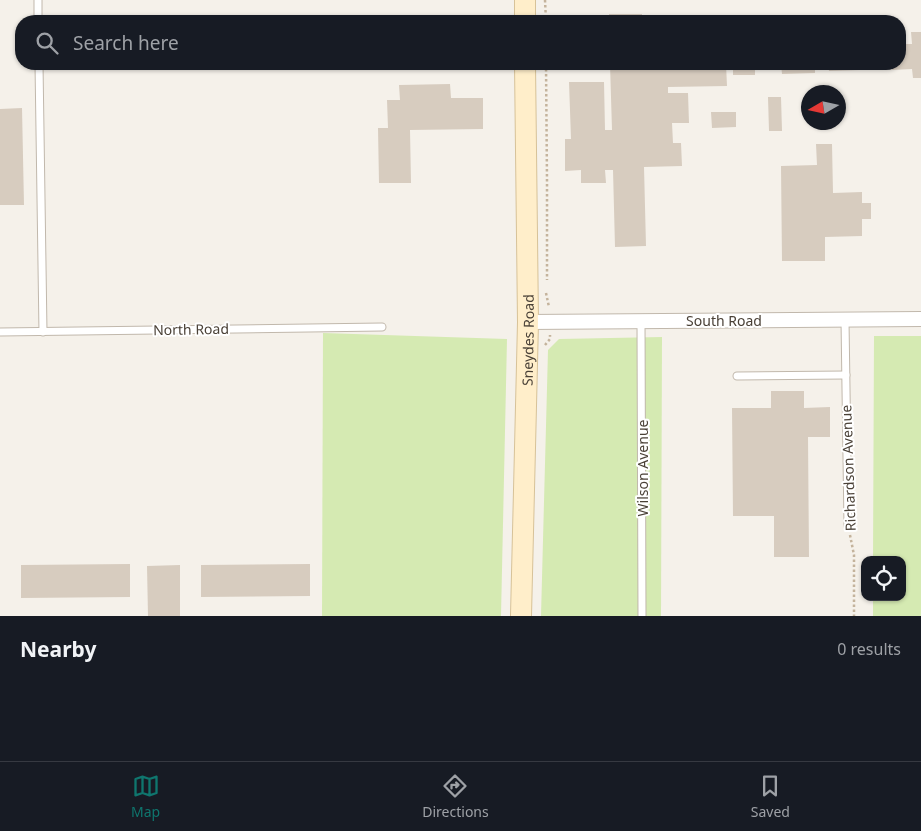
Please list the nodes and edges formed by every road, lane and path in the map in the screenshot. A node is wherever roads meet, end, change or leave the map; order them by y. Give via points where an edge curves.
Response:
1 (38, 0) edge
2 (525, 0) edge
3 (545, 0) edge
4 (38, 15) edge
5 (525, 15) edge
6 (546, 15) edge
7 (39, 70) edge
8 (525, 70) edge
9 (921, 319) edge
10 (845, 320) junction
11 (641, 321) junction
12 (528, 322) junction
13 (382, 327) dead end
14 (0, 332) edge
15 (43, 332) junction
16 (846, 374) junction
17 (737, 376) dead end
18 (848, 526) joint
19 (521, 616) edge
20 (642, 616) edge
21 (854, 616) edge

1 - 4 lane
2 - 5 main road
3 - 6 path
7 - 15 lane
8 - 12 main road, Sneydes Road
9 - 10 street, South Road
10 - 11 street, South Road
10 - 16 lane, Richardson Avenue
11 - 12 street, South Road
11 - 20 lane, Wilson Avenue
12 - 19 main road, Sneydes Road
13 - 15 lane, North Road
14 - 15 lane, North Road
16 - 17 lane
16 - 18 lane, Richardson Avenue
18 - 21 path, Richardson Avenue via 854,555

